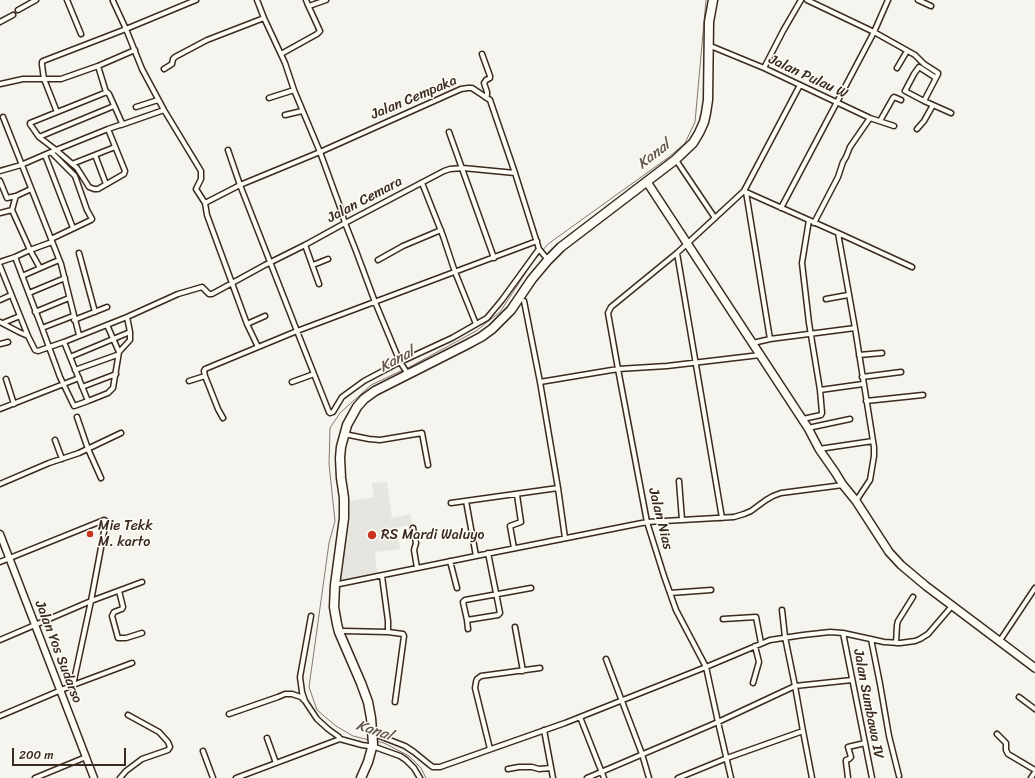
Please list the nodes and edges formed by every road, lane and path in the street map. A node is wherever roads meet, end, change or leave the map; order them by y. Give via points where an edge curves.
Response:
1 (36, 0) edge
2 (67, 0) edge
3 (196, 0) edge
4 (257, 0) edge
5 (306, 0) edge
6 (326, 0) edge
7 (713, 0) edge
8 (717, 0) edge
9 (802, 0) edge
10 (807, 0) edge
11 (888, 0) edge
12 (918, 0) edge
13 (113, 1) edge
14 (308, 5) junction
15 (931, 6) dead end
16 (18, 10) dead end
17 (13, 15) dead end
18 (264, 18) junction
19 (0, 22) edge
20 (126, 29) junction
21 (874, 32) junction
22 (81, 34) dead end
23 (135, 50) junction
24 (711, 50) junction
25 (907, 51) junction
26 (281, 54) junction
27 (482, 54) dead end
28 (98, 66) junction
29 (764, 68) junction
30 (897, 68) dead end
31 (164, 70) dead end
32 (710, 71) junction
33 (936, 78) junction
34 (44, 79) junction
35 (0, 84) edge
36 (800, 85) junction
37 (294, 90) junction
38 (106, 92) junction
39 (485, 97) junction
40 (269, 98) dead end
41 (158, 100) junction
42 (901, 100) dead end
43 (924, 101) junction
44 (837, 103) junction
45 (933, 105) junction
46 (114, 106) junction
47 (136, 107) dead end
48 (164, 110) junction
49 (302, 111) junction
50 (57, 112) junction
51 (951, 113) dead end
52 (285, 115) dead end
53 (3, 117) dead end
54 (870, 118) junction
55 (880, 121) junction
56 (120, 126) junction
57 (894, 126) dead end
58 (108, 129) junction
59 (918, 129) dead end
60 (449, 132) dead end
61 (39, 137) junction
62 (115, 147) junction
63 (56, 150) junction
64 (228, 150) dead end
65 (51, 152) junction
66 (320, 152) junction
67 (95, 154) junction
68 (45, 155) junction
69 (72, 164) junction
70 (678, 164) junction
71 (21, 165) junction
72 (463, 168) junction
73 (0, 172) edge
74 (515, 173) junction
75 (0, 181) edge
76 (422, 182) junction
77 (106, 184) junction
78 (648, 184) junction
79 (240, 185) junction
80 (31, 189) junction
81 (745, 191) junction
82 (16, 196) junction
83 (204, 204) junction
84 (781, 208) junction
85 (12, 210) junction
86 (0, 213) edge
87 (715, 218) junction
88 (809, 220) junction
89 (344, 222) junction
90 (814, 223) junction
91 (73, 228) junction
92 (441, 230) junction
93 (838, 233) junction
94 (52, 240) junction
95 (537, 241) junction
96 (687, 244) junction
97 (305, 245) junction
98 (30, 250) junction
99 (540, 250) junction
100 (79, 253) dead end
101 (676, 253) junction
102 (15, 257) junction
103 (494, 258) junction
104 (328, 259) dead end
105 (547, 259) junction
106 (59, 260) junction
107 (378, 260) dead end
108 (0, 262) edge
109 (270, 262) junction
110 (313, 265) junction
111 (0, 266) edge
112 (912, 267) dead end
113 (40, 268) junction
114 (455, 272) junction
115 (22, 276) junction
116 (65, 278) junction
117 (232, 283) junction
118 (319, 284) dead end
119 (29, 293) junction
120 (11, 295) junction
121 (848, 295) junction
122 (69, 298) junction
123 (826, 299) dead end
124 (0, 300) edge
125 (524, 301) junction
126 (375, 302) junction
127 (107, 308) dead end
128 (35, 312) junction
129 (95, 312) junction
130 (20, 316) junction
131 (265, 316) dead end
132 (127, 317) junction
133 (74, 318) junction
134 (1, 323) edge
135 (107, 324) junction
136 (248, 324) junction
137 (476, 324) junction
138 (42, 328) junction
139 (855, 328) junction
140 (297, 331) junction
141 (130, 332) junction
142 (811, 334) junction
143 (28, 336) junction
144 (78, 336) junction
145 (113, 339) junction
146 (770, 339) junction
147 (8, 342) dead end
148 (64, 342) junction
149 (753, 343) junction
150 (0, 344) edge
151 (49, 347) junction
152 (258, 347) junction
153 (882, 353) dead end
154 (118, 354) junction
155 (859, 354) junction
156 (760, 355) junction
157 (70, 357) junction
158 (696, 362) junction
159 (401, 363) junction
160 (424, 368) junction
161 (618, 369) junction
162 (75, 370) junction
163 (901, 372) dead end
164 (407, 373) junction
165 (116, 374) junction
166 (314, 374) junction
167 (205, 376) junction
168 (862, 377) junction
169 (79, 378) junction
170 (6, 379) dead end
171 (189, 381) dead end
172 (292, 382) dead end
173 (540, 382) junction
174 (64, 384) junction
175 (863, 384) junction
176 (82, 387) junction
177 (820, 390) junction
178 (923, 395) dead end
179 (88, 401) junction
180 (866, 401) junction
181 (14, 404) junction
182 (0, 409) edge
183 (77, 417) dead end
184 (223, 418) dead end
185 (802, 419) junction
186 (850, 419) dead end
187 (808, 428) junction
188 (121, 433) dead end
189 (348, 435) junction
190 (55, 440) dead end
191 (873, 441) junction
192 (88, 449) junction
193 (819, 449) junction
194 (62, 459) junction
195 (428, 465) dead end
196 (100, 478) dead end
197 (679, 481) dead end
198 (0, 484) edge
199 (843, 485) junction
200 (558, 488) junction
201 (517, 495) junction
202 (466, 500) junction
203 (856, 501) junction
204 (451, 503) dead end
205 (722, 518) junction
206 (682, 520) junction
207 (647, 522) junction
208 (413, 528) dead end
209 (0, 534) edge
210 (566, 538) junction
211 (514, 548) junction
212 (488, 553) junction
213 (476, 556) junction
214 (9, 559) junction
215 (450, 561) junction
216 (0, 562) edge
217 (417, 568) junction
218 (382, 576) junction
219 (142, 582) dead end
220 (339, 584) junction
221 (457, 588) dead end
222 (531, 588) dead end
223 (1035, 588) edge
224 (711, 590) dead end
225 (119, 591) junction
226 (670, 593) junction
227 (496, 595) junction
228 (913, 597) dead end
229 (91, 602) junction
230 (952, 606) junction
231 (782, 610) dead end
232 (311, 616) dead end
233 (338, 618) junction
234 (723, 619) dead end
235 (467, 620) junction
236 (35, 626) junction
237 (514, 627) dead end
238 (468, 629) dead end
239 (343, 631) junction
240 (388, 632) junction
241 (844, 633) junction
242 (142, 634) dead end
243 (785, 637) junction
244 (871, 639) junction
245 (0, 640) edge
246 (999, 642) junction
247 (762, 643) junction
248 (896, 643) junction
249 (755, 646) junction
250 (606, 660) dead end
251 (132, 663) dead end
252 (1034, 666) edge
253 (706, 667) junction
254 (540, 668) dead end
255 (523, 671) junction
256 (852, 680) junction
257 (752, 683) dead end
258 (73, 685) junction
259 (795, 686) junction
260 (60, 690) junction
261 (1019, 697) dead end
262 (622, 700) junction
263 (305, 701) junction
264 (395, 702) dead end
265 (1035, 709) edge
266 (229, 714) dead end
267 (128, 715) dead end
268 (0, 716) edge
269 (580, 717) junction
270 (718, 722) junction
271 (544, 730) junction
272 (803, 731) junction
273 (997, 734) dead end
274 (267, 738) dead end
275 (340, 739) junction
276 (375, 741) junction
277 (865, 743) junction
278 (490, 749) junction
279 (203, 751) dead end
280 (642, 754) junction
281 (86, 757) junction
282 (727, 758) junction
283 (276, 763) junction
284 (551, 768) junction
285 (508, 769) dead end
286 (602, 771) junction
287 (1035, 771) edge
288 (900, 776) dead end
289 (244, 777) edge
290 (35, 778) edge
291 (94, 778) edge
292 (120, 778) edge
293 (213, 778) edge
294 (236, 778) edge
295 (361, 778) edge
296 (366, 778) edge
297 (420, 778) edge
298 (553, 778) edge
299 (587, 778) edge
300 (604, 778) edge
301 (649, 778) edge
302 (678, 778) edge
303 (731, 778) edge
304 (812, 778) edge
305 (848, 778) edge
306 (872, 778) edge
307 (1031, 778) edge

1 - 16 street
2 - 22 street
3 - 20 street
4 - 18 street
5 - 14 street
6 - 14 street
7 - 24 highway via 709,22
8 - 24 highway
9 - 29 street
10 - 21 street
11 - 21 street
12 - 15 street
13 - 20 street
14 - 26 street via 320,31
17 - 19 street
18 - 26 street
18 - 31 street via 207,40 173,59 172,64
20 - 23 street
20 - 34 street via 43,61
21 - 25 street
21 - 44 street
23 - 28 street
23 - 41 street
24 - 29 street, Jalan Pulau W
24 - 32 highway
25 - 30 street
25 - 33 street via 938,73
26 - 37 street
27 - 39 street via 490,76 484,83 487,92
28 - 34 street via 61,79
28 - 38 street
29 - 36 street, Jalan Pulau W
32 - 70 highway via 711,100 708,124 696,145
32 - 78 highway via 706,113 699,133 686,151
33 - 43 street
33 - 43 street via 919,67 914,74 906,91
34 - 35 street via 23,79
34 - 50 street
36 - 44 street, Jalan Pulau W
36 - 81 street
37 - 40 street
37 - 49 street
38 - 46 street
38 - 50 street
39 - 66 street, Jalan Cempaka via 472,88 461,89
39 - 74 street via 490,100
41 - 47 street
41 - 48 street
42 - 55 street via 894,97
43 - 45 street
44 - 54 street, Jalan Pulau W
44 - 84 street
45 - 51 street
45 - 59 street
46 - 56 street via 122,123
46 - 61 street
48 - 56 street
48 - 83 street via 201,171 201,179 196,189
49 - 52 street
49 - 66 street
50 - 61 street via 30,123
53 - 71 street
54 - 55 street, Jalan Pulau W
54 - 90 street via 850,147
55 - 57 street, Jalan Pulau W
56 - 58 street
58 - 62 street
58 - 63 street
60 - 72 street
61 - 63 street
62 - 67 street
62 - 77 street via 125,172
63 - 65 street
63 - 69 street
64 - 79 street
65 - 68 street
65 - 91 street via 75,176 92,219
66 - 79 street, Jalan Cempaka
66 - 89 street
67 - 69 street
67 - 77 street
68 - 71 street
68 - 91 street
69 - 77 street via 89,187 96,190
70 - 78 highway
70 - 87 street
71 - 73 street
71 - 80 street
72 - 74 street, Jalan Cemara
72 - 76 street, Jalan Cemara via 444,171
72 - 103 street
74 - 95 street
75 - 82 street via 7,198
76 - 89 street, Jalan Cemara
76 - 92 street
78 - 96 main road
78 - 105 highway
78 - 125 highway via 563,250 544,270
79 - 83 street, Jalan Cempaka
79 - 109 street
80 - 82 street
80 - 94 street
81 - 84 street
81 - 87 street
81 - 146 street
82 - 85 street
83 - 117 street
84 - 88 street
85 - 86 street
85 - 98 street
87 - 96 street
88 - 90 street
88 - 142 street via 802,263
89 - 97 street, Jalan Cemara
89 - 126 street
90 - 93 street
91 - 94 street
92 - 107 street via 402,246
92 - 114 street
93 - 112 street
93 - 121 street
94 - 98 street
94 - 106 street
95 - 99 street
95 - 103 street
96 - 101 street
96 - 149 main road
97 - 109 street, Jalan Cemara
97 - 110 street
98 - 102 street
98 - 113 street
99 - 105 street
99 - 137 street via 487,318
100 - 129 street
101 - 158 street
101 - 161 street, Jalan Nias via 611,307 609,312
102 - 108 street
102 - 115 street
103 - 114 street
104 - 110 street
105 - 160 highway via 511,310 492,329
106 - 113 street
106 - 116 street
109 - 117 street, Jalan Cemara
109 - 140 street
110 - 118 street
111 - 120 street
113 - 115 street
114 - 126 street
114 - 137 street
115 - 119 street
116 - 119 street
116 - 122 street
117 - 132 street, Jalan Cemara via 212,294 202,288 178,294
117 - 136 street
119 - 128 street
120 - 124 street
120 - 130 street
121 - 123 street
121 - 139 street
122 - 128 street
122 - 133 street
125 - 160 highway via 495,332 469,349
125 - 173 street
126 - 140 street
126 - 159 street
127 - 129 street
128 - 138 street
129 - 133 street
130 - 134 street
130 - 143 street
131 - 136 street
132 - 135 street
132 - 141 street
133 - 138 street
133 - 144 street
134 - 143 street
135 - 144 street
135 - 145 street
136 - 152 street
137 - 159 street
138 - 151 street
139 - 142 street
139 - 155 street
140 - 152 street
140 - 166 street
141 - 145 street
141 - 154 street via 130,341
142 - 146 street
142 - 177 street
143 - 151 street via 35,350
144 - 148 street
145 - 154 street
145 - 157 street
146 - 149 street
147 - 150 street
148 - 151 street
148 - 157 street
149 - 156 main road
151 - 174 street
152 - 167 street via 205,369
153 - 155 street
154 - 162 street
154 - 165 street
155 - 168 street
156 - 158 street
156 - 185 main road
157 - 162 street
158 - 161 street
158 - 205 street
159 - 164 street
159 - 166 street via 351,390 342,397 331,413
160 - 164 highway
160 - 189 highway via 377,394 361,408
161 - 173 street
161 - 207 street, Jalan Nias
162 - 169 street
163 - 168 street
164 - 233 highway via 364,399 351,416 344,434 340,467 345,508 334,586 334,607
165 - 176 street
165 - 179 street via 108,393
166 - 172 street
167 - 171 street
167 - 184 street
168 - 175 street
169 - 174 street
169 - 176 street
170 - 181 street
173 - 200 street
174 - 179 street via 73,406
174 - 181 street
175 - 177 street
175 - 180 street
176 - 179 street
177 - 185 street via 822,414
178 - 180 street
180 - 191 street
181 - 182 street
183 - 192 street
185 - 187 main road
186 - 187 street
187 - 193 main road
188 - 192 street
189 - 195 street via 380,440 422,433
189 - 220 highway via 345,461 349,516
190 - 194 street
191 - 193 street
191 - 203 street via 874,456 870,480
192 - 194 street
192 - 196 street
193 - 199 main road
194 - 198 street
197 - 206 street
199 - 203 main road
199 - 205 street via 773,496 751,511
200 - 201 street
200 - 210 street
201 - 202 street
201 - 211 street via 521,522 510,526
202 - 204 street
202 - 213 street
203 - 230 main road via 889,552 912,575
205 - 206 street
206 - 207 street
207 - 210 street
207 - 226 street, Jalan Nias
208 - 217 street
209 - 214 street, Jalan Yos Sudarso
210 - 211 street
211 - 212 street
212 - 213 street
212 - 227 street
213 - 215 street
214 - 216 street
214 - 229 street via 105,520
214 - 236 street, Jalan Yos Sudarso
215 - 217 street
215 - 221 street
217 - 218 street
218 - 220 street
218 - 240 street
219 - 225 street
220 - 233 highway
222 - 227 street
223 - 246 street
224 - 226 street
225 - 229 street
225 - 242 street via 123,607 112,616 118,638
226 - 253 street, Jalan Nias via 676,610
227 - 235 street via 499,614
227 - 235 street via 464,601
228 - 248 street via 898,621
229 - 236 street
229 - 258 street
230 - 246 main road
230 - 248 street via 925,637
231 - 243 street
232 - 263 street via 300,678
233 - 239 highway
233 - 276 highway via 339,632 368,702
234 - 247 street via 756,617
235 - 238 street
236 - 245 street
236 - 260 street, Jalan Yos Sudarso
237 - 255 street
239 - 240 street
239 - 276 highway via 370,691 375,711
240 - 264 street via 404,635
241 - 243 street
241 - 244 street
241 - 256 street, Jalan Sumbawa IV
243 - 247 street
243 - 259 street
244 - 248 street
244 - 288 street
246 - 252 main road
247 - 249 street
249 - 253 street
249 - 257 street via 759,662
250 - 262 street
251 - 258 street
253 - 262 street
253 - 270 street, Jalan Nias
254 - 255 street
255 - 278 street via 481,676 476,682 475,688
256 - 259 street
256 - 277 street, Jalan Sumbawa IV
258 - 260 street
259 - 270 street
259 - 272 street
260 - 268 street
260 - 281 street, Jalan Yos Sudarso
261 - 265 street
262 - 269 street
262 - 280 street
263 - 266 street via 296,695 285,694
263 - 275 street via 317,719
267 - 292 street via 155,729 165,738 170,749 142,759
269 - 271 street
269 - 286 street
270 - 280 street
270 - 282 street, Jalan Nias
271 - 278 street
271 - 284 street
272 - 282 street
272 - 304 street
273 - 287 street via 1005,741 1008,754
274 - 283 street
275 - 276 street via 362,745
275 - 283 street
276 - 278 street via 405,746 434,767
276 - 295 highway
276 - 296 highway via 374,760
276 - 297 street via 406,760
277 - 305 street via 848,747 851,758 846,760
277 - 306 street, Jalan Sumbawa IV
279 - 293 street
280 - 286 street
280 - 301 street
281 - 290 street
281 - 291 street, Jalan Yos Sudarso
282 - 302 street
282 - 303 street, Jalan Nias
283 - 289 street
284 - 285 street
284 - 298 street
286 - 299 street
286 - 300 street
287 - 307 street
289 - 294 street

